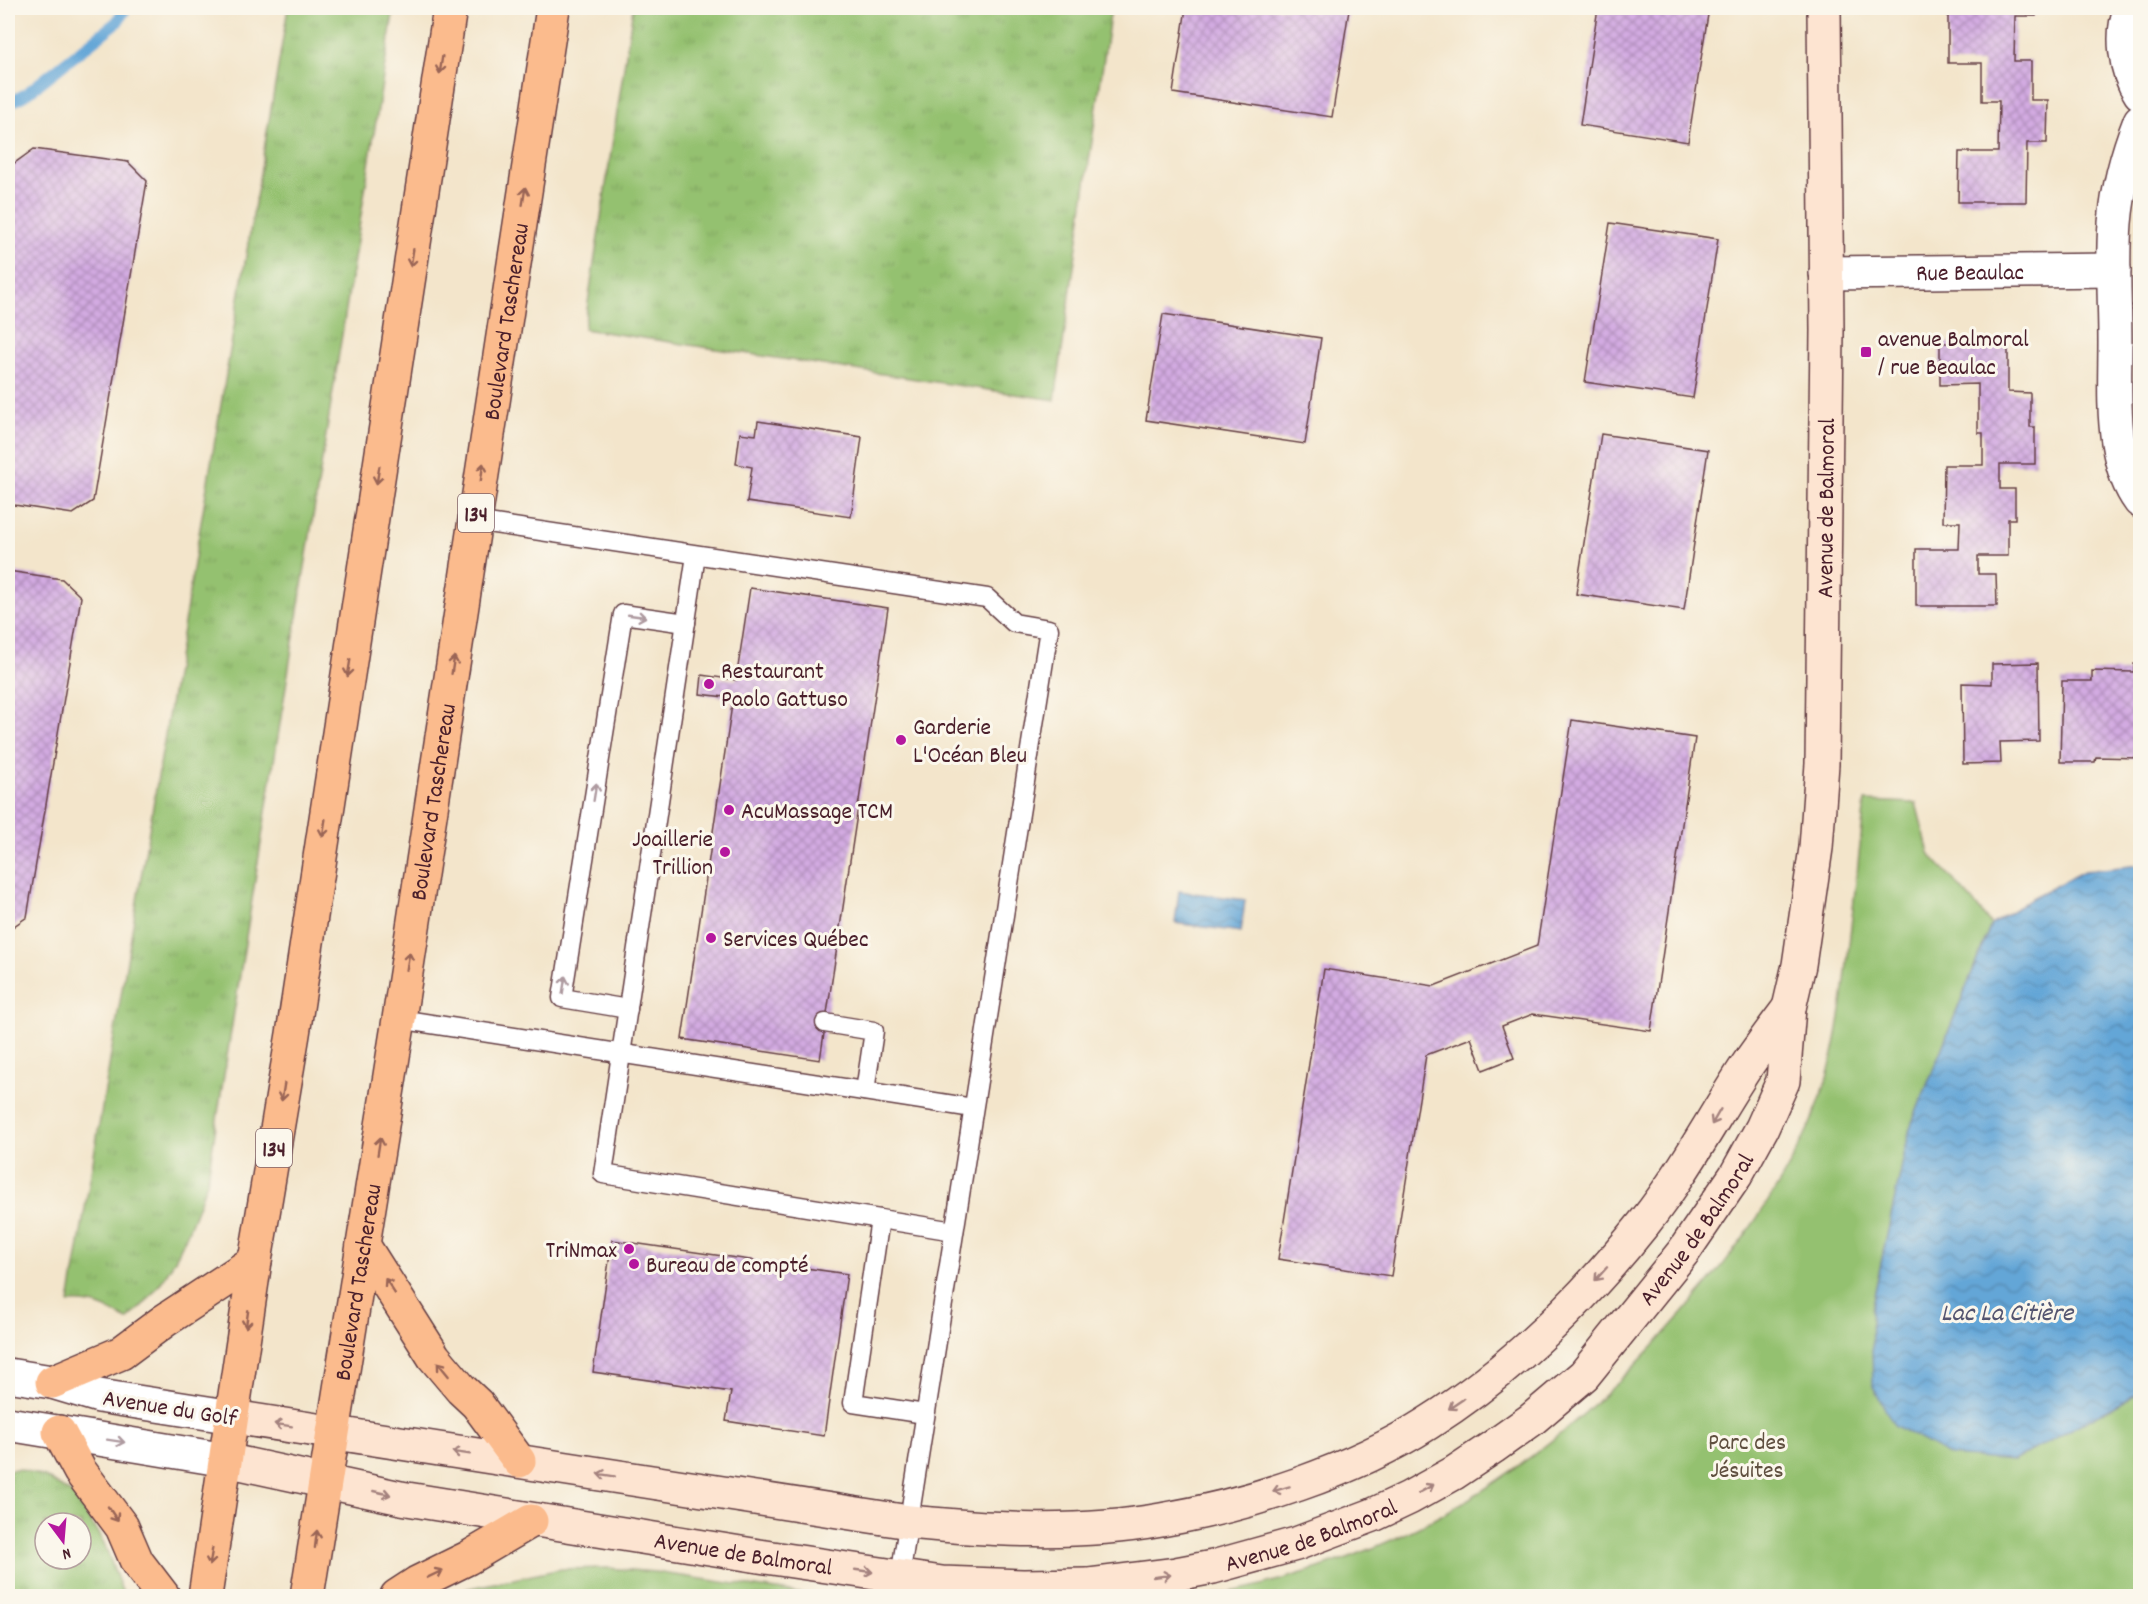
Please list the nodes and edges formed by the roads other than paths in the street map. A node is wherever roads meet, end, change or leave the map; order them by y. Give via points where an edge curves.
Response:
1 (450, 8) edge
2 (552, 8) edge
3 (1824, 8) edge
4 (2131, 8) edge
5 (2140, 93) edge
6 (2140, 122) edge
7 (2114, 270) junction
8 (1826, 273) junction
9 (2140, 501) edge
10 (474, 521) junction
11 (696, 555) junction
12 (686, 623) junction
13 (1789, 1008) junction
14 (628, 1009) junction
15 (399, 1019) junction
16 (825, 1023) dead end
17 (621, 1053) junction
18 (865, 1091) junction
19 (973, 1108) junction
20 (880, 1219) junction
21 (954, 1231) junction
22 (363, 1245) junction
23 (255, 1262) junction
24 (8, 1375) edge
25 (52, 1382) junction
26 (925, 1414) junction
27 (233, 1417) junction
28 (8, 1424) edge
29 (58, 1432) junction
30 (334, 1432) junction
31 (226, 1460) junction
32 (519, 1461) junction
33 (325, 1480) junction
34 (531, 1521) junction
35 (909, 1522) junction
36 (900, 1576) junction
37 (163, 1596) edge
38 (205, 1596) edge
39 (307, 1596) edge
40 (397, 1596) edge

1 -> 23 main road, 134
10 -> 2 main road, Boulevard Taschereau / 134
3 - 8 street, Avenue de Balmoral
4 - 5 street via 2126,49
6 - 7 street via 2121,184
7 - 8 street, Rue Beaulac
7 - 9 street via 2118,442
8 - 13 street, Avenue de Balmoral via 1822,764 1816,848
10 - 11 lane
15 -> 10 main road, Boulevard Taschereau / 134
11 - 12 lane
11 - 19 lane via 987,598 1014,624 1049,629
12 - 14 lane
14 -> 12 lane via 562,998 622,614
13 -> 35 street, Avenue de Balmoral via 1746,1067 1665,1196 1620,1254 1540,1335 1464,1399 1426,1424 1342,1467 1246,1500 1161,1521 1033,1529
36 -> 13 street, Avenue de Balmoral via 984,1586 1054,1586 1176,1574 1250,1558 1336,1530 1455,1473 1532,1420 1584,1376 1684,1251 1736,1175 1775,1102 1783,1081
14 - 17 lane
15 - 17 lane
22 -> 15 main road, Boulevard Taschereau / 134
16 - 18 lane via 874,1031
17 - 18 lane
17 - 20 lane via 603,1174
18 - 19 lane
19 - 21 lane
20 - 21 lane
20 - 26 lane via 853,1403
21 - 26 lane
22 - 30 main road, Boulevard Taschereau / 134
32 -> 22 main road via 477,1404 434,1358
23 - 25 main road via 122,1353
23 -> 27 main road, 134
24 - 25 street, Avenue du Golf
25 - 27 street, Avenue du Golf via 99,1396
26 - 35 lane
30 -> 27 street, Avenue du Golf
27 - 31 main road, 134
28 - 29 street, Avenue du Golf
29 -> 31 street, Avenue du Golf
29 -> 37 main road via 80,1471 122,1527 137,1562
32 -> 30 street, Avenue de Balmoral
30 - 33 main road, Boulevard Taschereau / 134
31 - 33 street, Avenue du Golf
31 -> 38 main road, 134
35 -> 32 street, Avenue de Balmoral
33 -> 34 street, Avenue de Balmoral
39 -> 33 main road, Boulevard Taschereau / 134
34 -> 36 street, Avenue de Balmoral
40 -> 34 main road
35 - 36 lane

